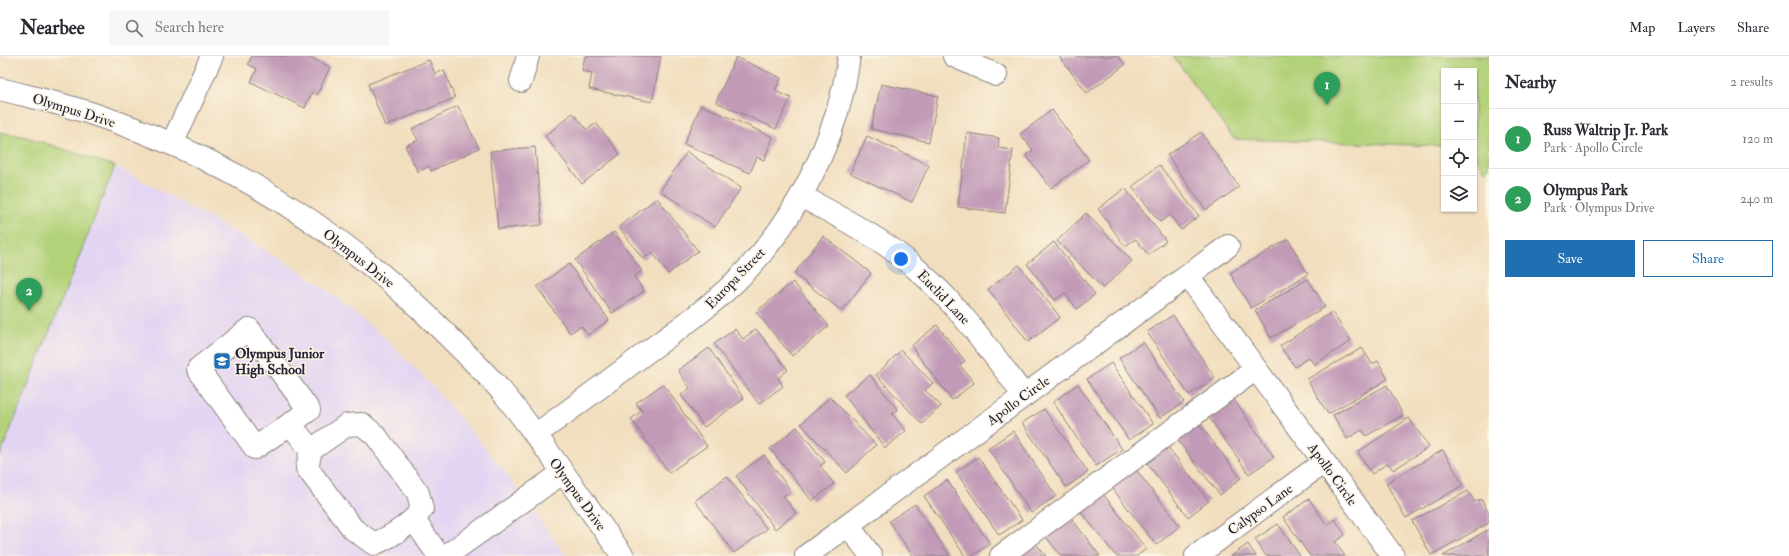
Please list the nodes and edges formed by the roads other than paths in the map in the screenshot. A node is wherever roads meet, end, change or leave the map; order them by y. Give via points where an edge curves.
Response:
1 (212, 56) edge
2 (528, 56) edge
3 (849, 56) edge
4 (954, 56) edge
5 (996, 75) dead end
6 (520, 81) dead end
7 (0, 89) edge
8 (172, 144) junction
9 (801, 196) junction
10 (1228, 246) dead end
11 (1188, 276) junction
12 (1256, 369) junction
13 (1024, 396) junction
14 (290, 424) junction
15 (536, 436) junction
16 (311, 450) junction
17 (1324, 462) junction
18 (562, 473) junction
19 (414, 520) junction
20 (848, 525) junction
21 (439, 556) edge
22 (446, 556) edge
23 (623, 556) edge
24 (806, 556) edge
25 (871, 556) edge
26 (1001, 556) edge
27 (1196, 556) edge
28 (1392, 556) edge

1 - 8 street
2 - 6 street
3 - 9 street, Europa Street via 830,130
4 - 5 street
7 - 8 street, Olympus Drive via 93,114
8 - 15 street, Olympus Drive via 279,199 350,249 391,282 470,357
9 - 13 street, Euclid Lane via 868,233 934,284 966,318
9 - 15 street, Europa Street via 761,252 720,296
10 - 11 street, Apollo Circle
11 - 12 street, Apollo Circle
11 - 13 street, Apollo Circle
12 - 17 street, Apollo Circle
12 - 26 street
13 - 20 street, Apollo Circle
14 - 14 street via 255,448 198,369 249,329 309,410
14 - 16 street
15 - 18 street, Olympus Drive
16 - 19 street via 308,468 353,529 374,544 390,537
16 - 19 street via 347,425 362,424 376,436 418,494 422,509
17 - 27 street, Calypso Lane
17 - 28 street, Apollo Circle
18 - 22 street
18 - 23 street, Olympus Drive
19 - 21 street
20 - 24 street, Apollo Circle
20 - 25 street

